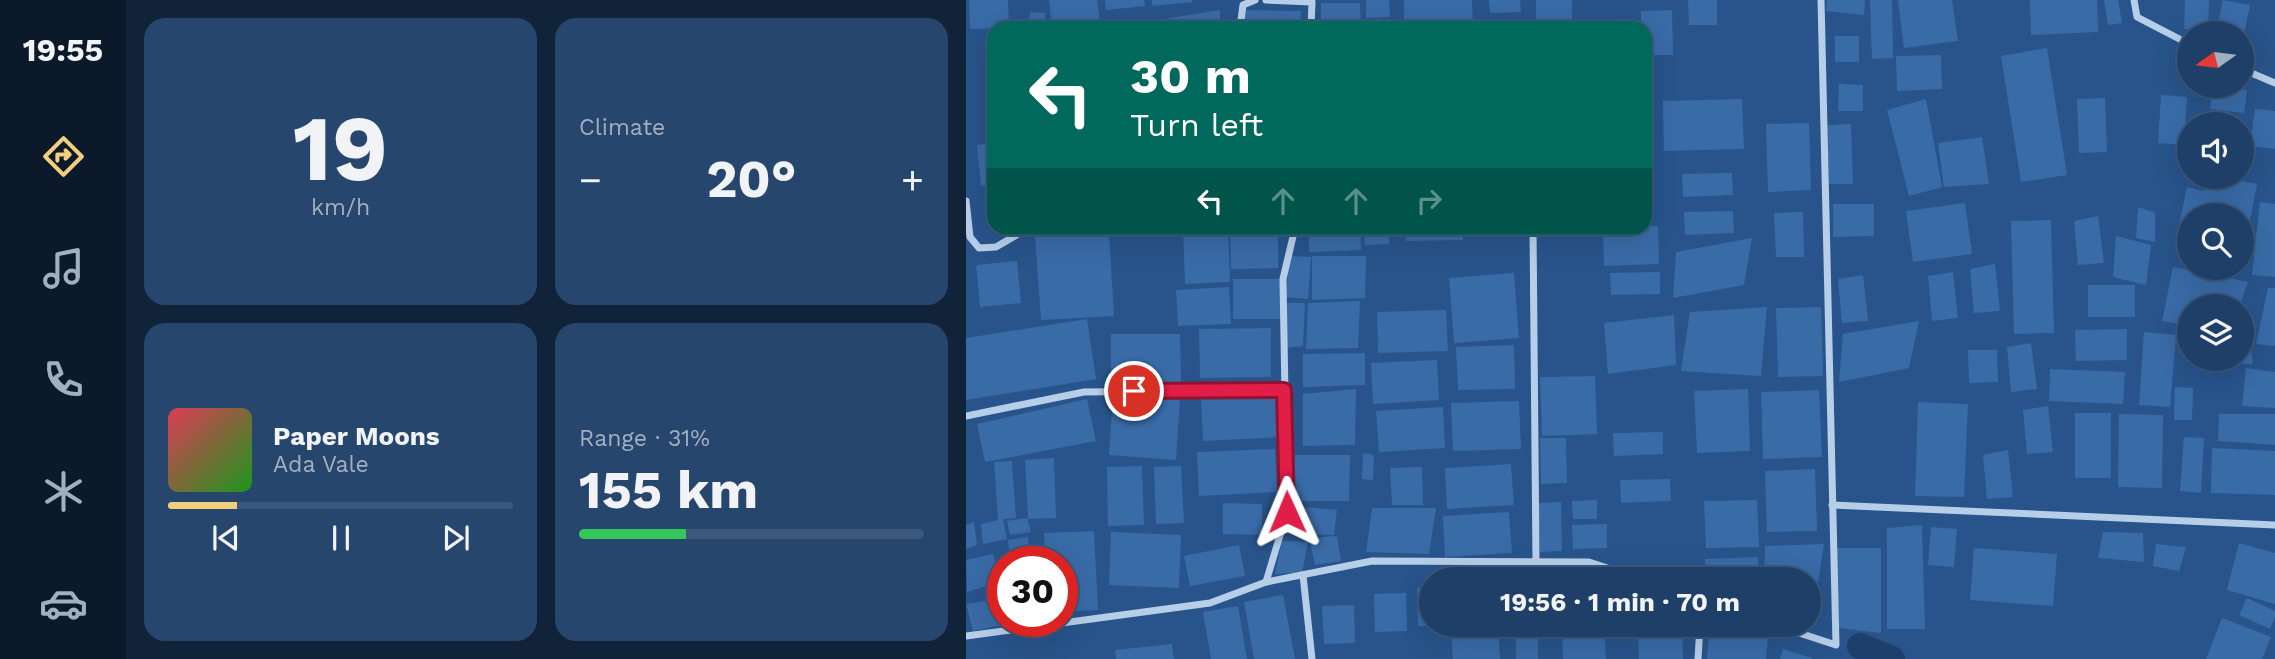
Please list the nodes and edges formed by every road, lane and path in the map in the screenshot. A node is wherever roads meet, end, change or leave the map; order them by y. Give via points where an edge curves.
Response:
1 (1255, 0) edge
2 (1266, 0) edge
3 (1821, 0) edge
4 (2134, 0) edge
5 (1241, 21) edge
6 (1311, 21) edge
7 (2177, 38) edge
8 (2254, 74) edge
9 (2275, 83) edge
10 (966, 201) edge
11 (1016, 235) edge
12 (1293, 235) edge
13 (1533, 235) edge
14 (1284, 390) junction
15 (966, 416) edge
16 (1832, 505) junction
17 (2275, 526) edge
18 (1536, 562) junction
19 (1604, 567) edge
20 (1303, 575) junction
21 (1266, 582) junction
22 (966, 636) edge
23 (1699, 637) edge
24 (1812, 637) edge
25 (1312, 659) edge
26 (1698, 659) edge

1 - 5 street via 1243,5
2 - 6 street via 1312,2
3 - 16 street
4 - 7 street via 2137,17
8 - 9 street
10 - 11 street via 970,237 979,248 996,247
12 - 14 street via 1283,279
13 - 18 street
14 - 15 street via 1084,392
14 - 21 street via 1287,512
16 - 17 street
16 - 24 street via 1836,645
18 - 19 street via 1589,562
18 - 20 street via 1372,561
20 - 21 street
20 - 25 street
21 - 22 street via 1210,603
23 - 26 street

